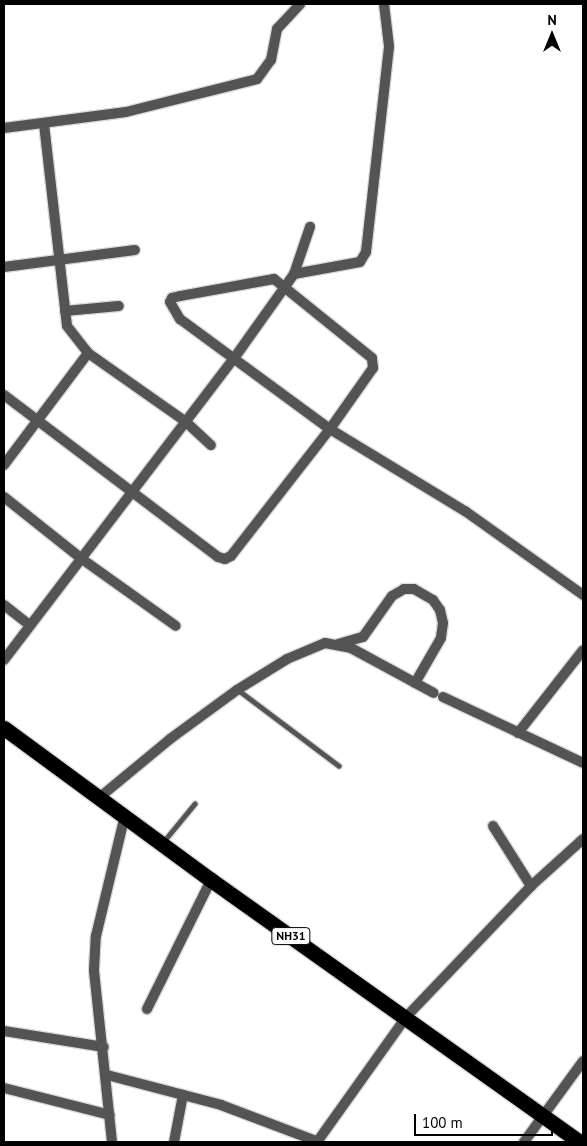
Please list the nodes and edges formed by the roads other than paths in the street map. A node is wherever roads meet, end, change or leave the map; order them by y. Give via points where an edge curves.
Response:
1 (300, 4) edge
2 (384, 4) edge
3 (44, 124) junction
4 (4, 128) edge
5 (310, 227) dead end
6 (135, 250) dead end
7 (60, 261) junction
8 (4, 267) edge
9 (294, 274) junction
10 (284, 288) junction
11 (119, 306) dead end
12 (65, 312) junction
13 (88, 353) junction
14 (235, 357) junction
15 (4, 396) edge
16 (36, 421) junction
17 (186, 422) junction
18 (330, 428) junction
19 (211, 445) dead end
20 (4, 465) edge
21 (132, 493) junction
22 (4, 497) edge
23 (82, 559) junction
24 (583, 595) edge
25 (4, 604) edge
26 (30, 625) junction
27 (176, 626) dead end
28 (337, 644) junction
29 (583, 650) edge
30 (4, 660) edge
31 (416, 683) junction
32 (237, 690) junction
33 (4, 728) edge
34 (518, 733) junction
35 (583, 763) edge
36 (339, 766) dead end
37 (100, 797) junction
38 (195, 803) dead end
39 (125, 815) junction
40 (493, 826) dead end
41 (583, 839) edge
42 (163, 843) junction
43 (211, 880) junction
44 (531, 886) junction
45 (147, 1009) dead end
46 (406, 1017) junction
47 (4, 1031) edge
48 (104, 1047) junction
49 (583, 1060) edge
50 (107, 1075) junction
51 (4, 1088) edge
52 (183, 1095) junction
53 (110, 1115) junction
54 (541, 1115) junction
55 (112, 1142) edge
56 (174, 1142) edge
57 (318, 1142) edge
58 (524, 1142) edge
59 (580, 1142) edge

1 - 3 street via 277,29 271,60 257,78 126,112
2 - 9 street via 389,46 366,252 360,262
3 - 4 street
3 - 7 street
5 - 9 street
6 - 7 street
7 - 8 street
7 - 12 street
9 - 10 street
10 - 14 street
10 - 14 street via 274,279 265,278 172,298 172,308 180,318
10 - 18 street via 372,358 374,363
11 - 12 street
12 - 13 street via 66,326
13 - 16 street
13 - 17 street
14 - 17 street
14 - 18 street
15 - 16 street
16 - 20 street
16 - 21 street
17 - 19 street
17 - 21 street
18 - 21 street via 231,556 225,559
18 - 24 street via 465,510
21 - 23 street
22 - 23 street
23 - 26 street
23 - 27 street
25 - 26 street
26 - 30 street
28 - 31 street
28 - 31 street via 363,637 392,596 404,589 414,589 434,600 443,623 441,638
28 - 32 street via 325,643 287,659
29 - 34 street
31 - 34 street
32 - 36 lane
32 - 37 street via 170,738
33 - 37 highway, NH31
34 - 35 street
37 - 39 highway, NH31
38 - 42 lane
39 - 42 highway, NH31
39 - 48 street via 96,936 94,970
40 - 44 street
41 - 44 street
42 - 43 highway, NH31
43 - 45 street
43 - 46 highway, NH31
44 - 46 street
46 - 54 highway, NH31
46 - 57 street
47 - 48 street
48 - 50 street
49 - 54 street
50 - 52 street
50 - 53 street
51 - 53 street
52 - 56 street
52 - 57 street via 221,1105
53 - 55 street
54 - 58 street
54 - 59 highway, NH31

